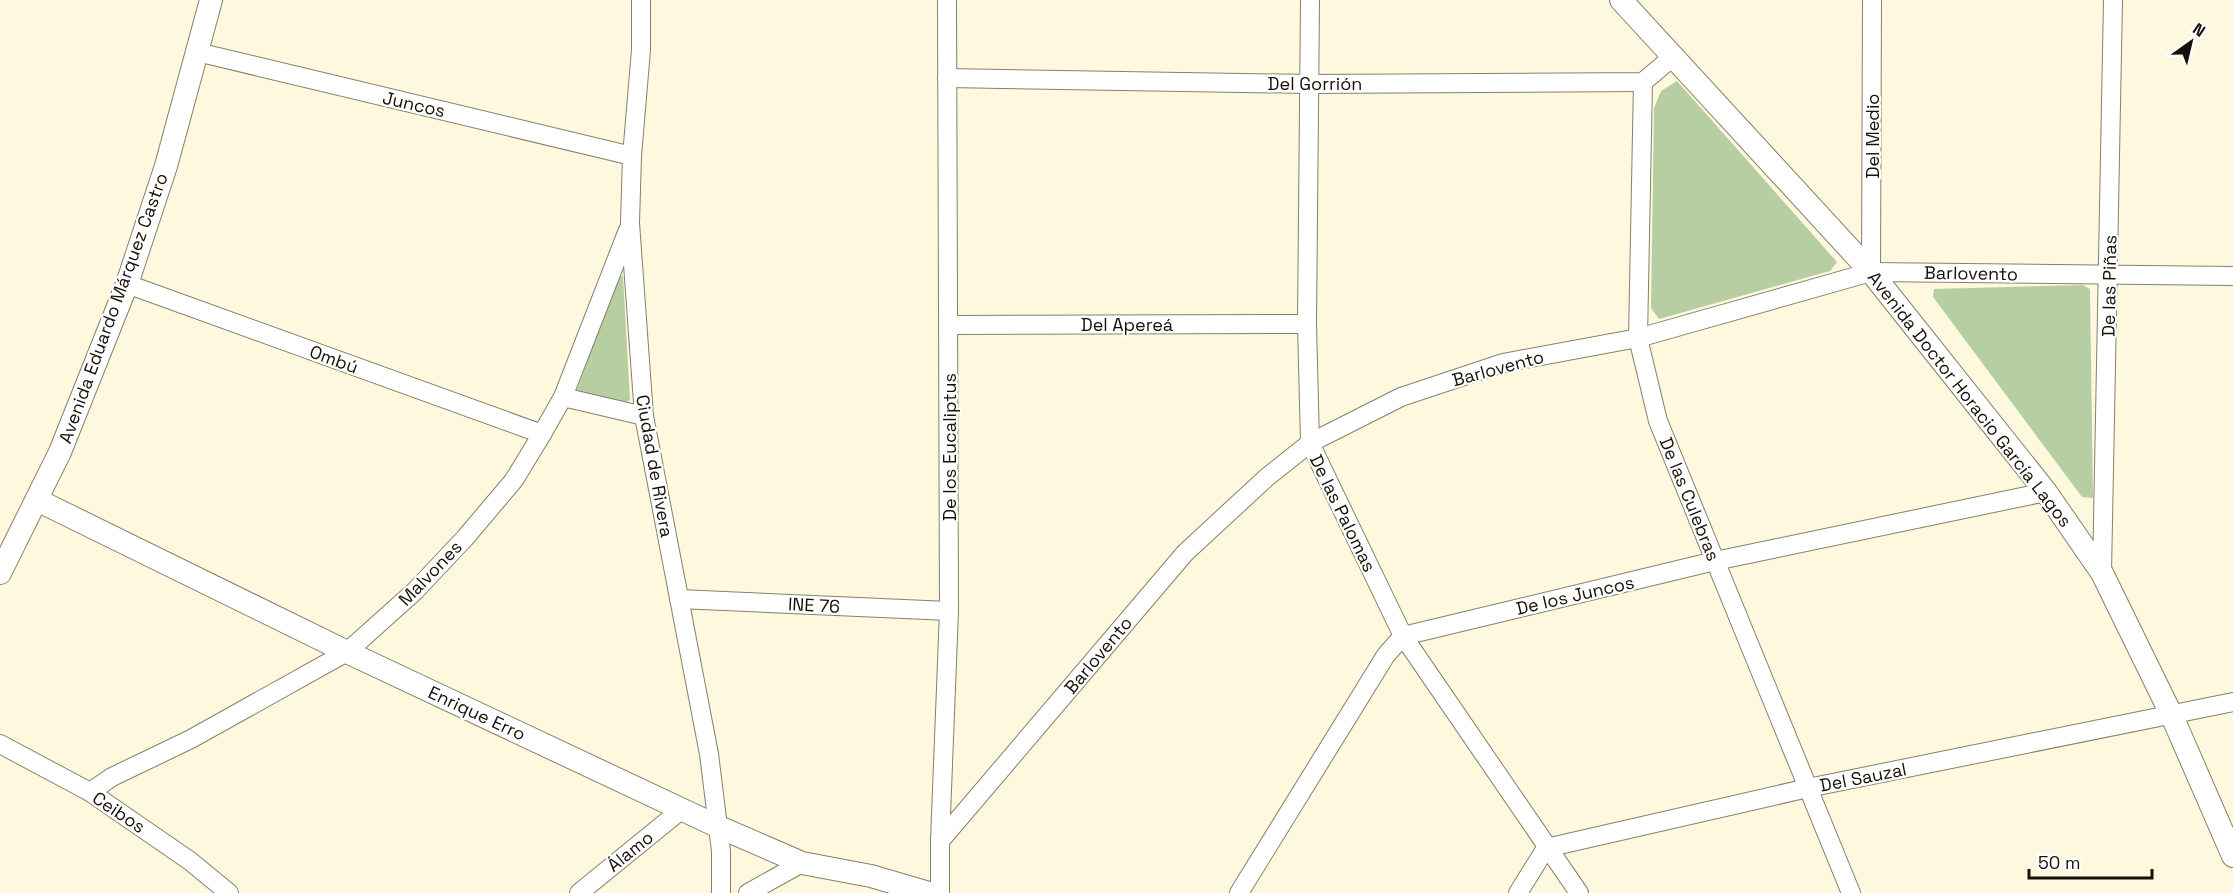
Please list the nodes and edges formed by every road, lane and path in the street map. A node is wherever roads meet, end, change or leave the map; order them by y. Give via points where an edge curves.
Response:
1 (211, 0) edge
2 (641, 0) edge
3 (947, 0) edge
4 (1310, 0) edge
5 (1621, 0) edge
6 (1872, 0) edge
7 (2113, 0) edge
8 (197, 52) junction
9 (1674, 56) junction
10 (947, 78) junction
11 (1643, 82) junction
12 (1309, 84) junction
13 (632, 156) junction
14 (630, 223) junction
15 (1871, 272) junction
16 (2109, 274) junction
17 (2233, 276) edge
18 (127, 284) junction
19 (1307, 324) junction
20 (948, 325) junction
21 (1638, 338) junction
22 (563, 397) junction
23 (644, 416) junction
24 (542, 434) junction
25 (1310, 443) junction
26 (2046, 492) junction
27 (38, 500) junction
28 (1715, 561) junction
29 (0, 573) edge
30 (2102, 573) junction
31 (679, 599) junction
32 (950, 611) junction
33 (1403, 636) junction
34 (347, 652) junction
35 (2233, 702) edge
36 (2172, 716) junction
37 (0, 744) edge
38 (1808, 788) junction
39 (90, 792) junction
40 (681, 810) junction
41 (718, 827) junction
42 (940, 841) junction
43 (1546, 848) junction
44 (2233, 856) edge
45 (802, 863) junction
46 (230, 893) edge
47 (579, 893) edge
48 (721, 893) edge
49 (748, 893) edge
50 (929, 893) edge
51 (940, 893) edge
52 (1239, 893) edge
53 (1518, 893) edge
54 (1579, 893) edge
55 (1851, 893) edge

1 - 8 street, Avenida Eduardo Márquez Castro
2 - 13 street, Ciudad de Rivera
3 - 10 street, De los Eucaliptus
4 - 12 street, De las Palomas
5 - 9 street, Avenida Doctor Horacio García Lagos
6 - 15 street, Del Medio
7 - 16 street, De las Piñas
8 - 13 street, Juncos
8 - 18 street, Avenida Eduardo Márquez Castro via 166,166
9 - 11 street
9 - 15 street, Avenida Doctor Horacio García Lagos
10 - 12 street, Del Gorrión
10 - 20 street, De los Eucaliptus
11 - 12 street, Del Gorrión
11 - 21 street, De las Culebras
12 - 19 street, De las Palomas
13 - 14 street, Ciudad de Rivera
14 - 22 street, Malvones
14 - 23 street, Ciudad de Rivera
15 - 16 street, Barlovento
15 - 21 street, Barlovento
15 - 26 street, Avenida Doctor Horacio García Lagos
16 - 17 street, Barlovento
16 - 30 street, De las Piñas
18 - 24 street, Ombú
18 - 27 street, Avenida Eduardo Márquez Castro
19 - 20 street, Del Apereá
19 - 25 street, De las Palomas
20 - 32 street, De los Eucaliptus
21 - 25 street, Barlovento via 1503,363 1401,397
21 - 28 street, De las Culebras via 1658,421
22 - 23 street
22 - 24 street, Malvones
23 - 31 street, Ciudad de Rivera
24 - 34 street, Malvones via 514,480 465,538 415,591
25 - 33 street, De las Palomas
25 - 42 street, Barlovento via 1185,553
26 - 28 street, De los Juncos
26 - 30 street, Avenida Doctor Horacio García Lagos
27 - 29 street, Avenida Eduardo Márquez Castro
27 - 34 street, Enrique Erro
28 - 33 street, De los Juncos
28 - 38 street, De las Culebras
30 - 36 street, Avenida Doctor Horacio García Lagos
31 - 32 street, INE 76
31 - 41 street, Ciudad de Rivera via 709,754
32 - 42 street, De los Eucaliptus
33 - 43 street, De las Palomas
33 - 52 street via 1386,654
34 - 39 street, Malvones
34 - 40 street, Enrique Erro
35 - 36 street, Del Sauzal
36 - 38 street, Del Sauzal
36 - 44 street, Avenida Doctor Horacio García Lagos
37 - 39 street, Ceibos
38 - 43 street, Del Sauzal
38 - 55 street, De las Culebras
39 - 46 street, Ceibos
40 - 41 street, Enrique Erro
40 - 47 street, Álamo
41 - 45 street, Enrique Erro
41 - 48 street, Ciudad de Rivera
42 - 51 street, De los Eucaliptus
43 - 53 street
43 - 54 street, De las Palomas
45 - 49 street
45 - 50 street, Enrique Erro via 871,876

